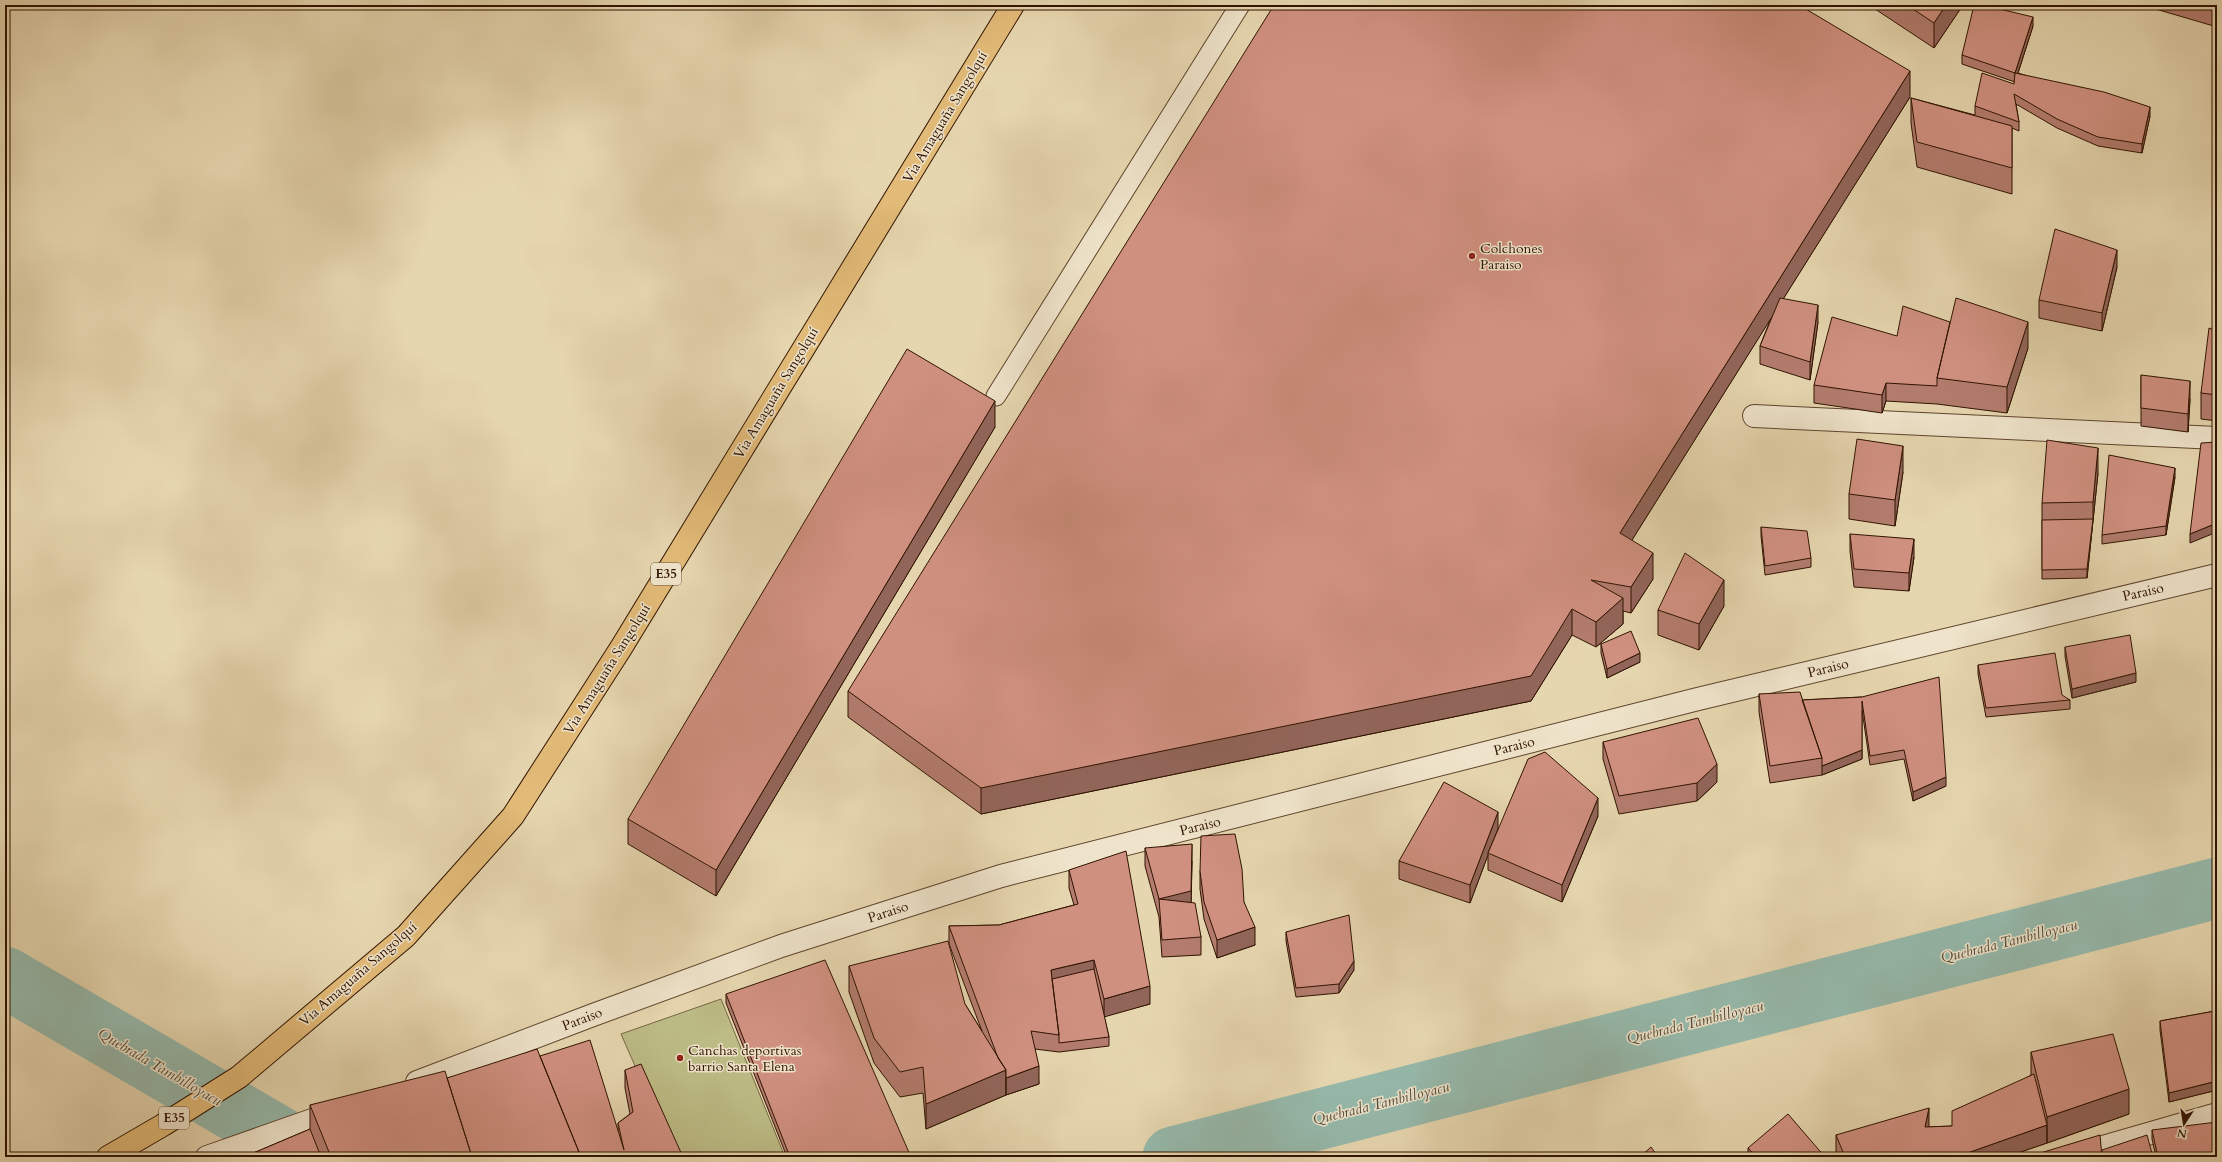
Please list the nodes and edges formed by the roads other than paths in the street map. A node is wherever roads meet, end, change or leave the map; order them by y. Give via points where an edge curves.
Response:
1 (1013, 5) edge
2 (1240, 5) edge
3 (996, 396) dead end
4 (1754, 416) dead end
5 (2217, 438) edge
6 (2217, 575) edge
7 (399, 1089) edge
8 (355, 1105) edge
9 (2217, 1114) edge
10 (108, 1157) edge
11 (207, 1157) edge
12 (2068, 1157) edge

1 - 10 highway, Via Amaguaña Sangolquí / E35 via 621,648 513,816 406,936 239,1077
2 - 3 lane
4 - 5 street
6 - 7 street, Paraiso via 1698,699 1001,876 781,946
8 - 11 street
9 - 12 street

